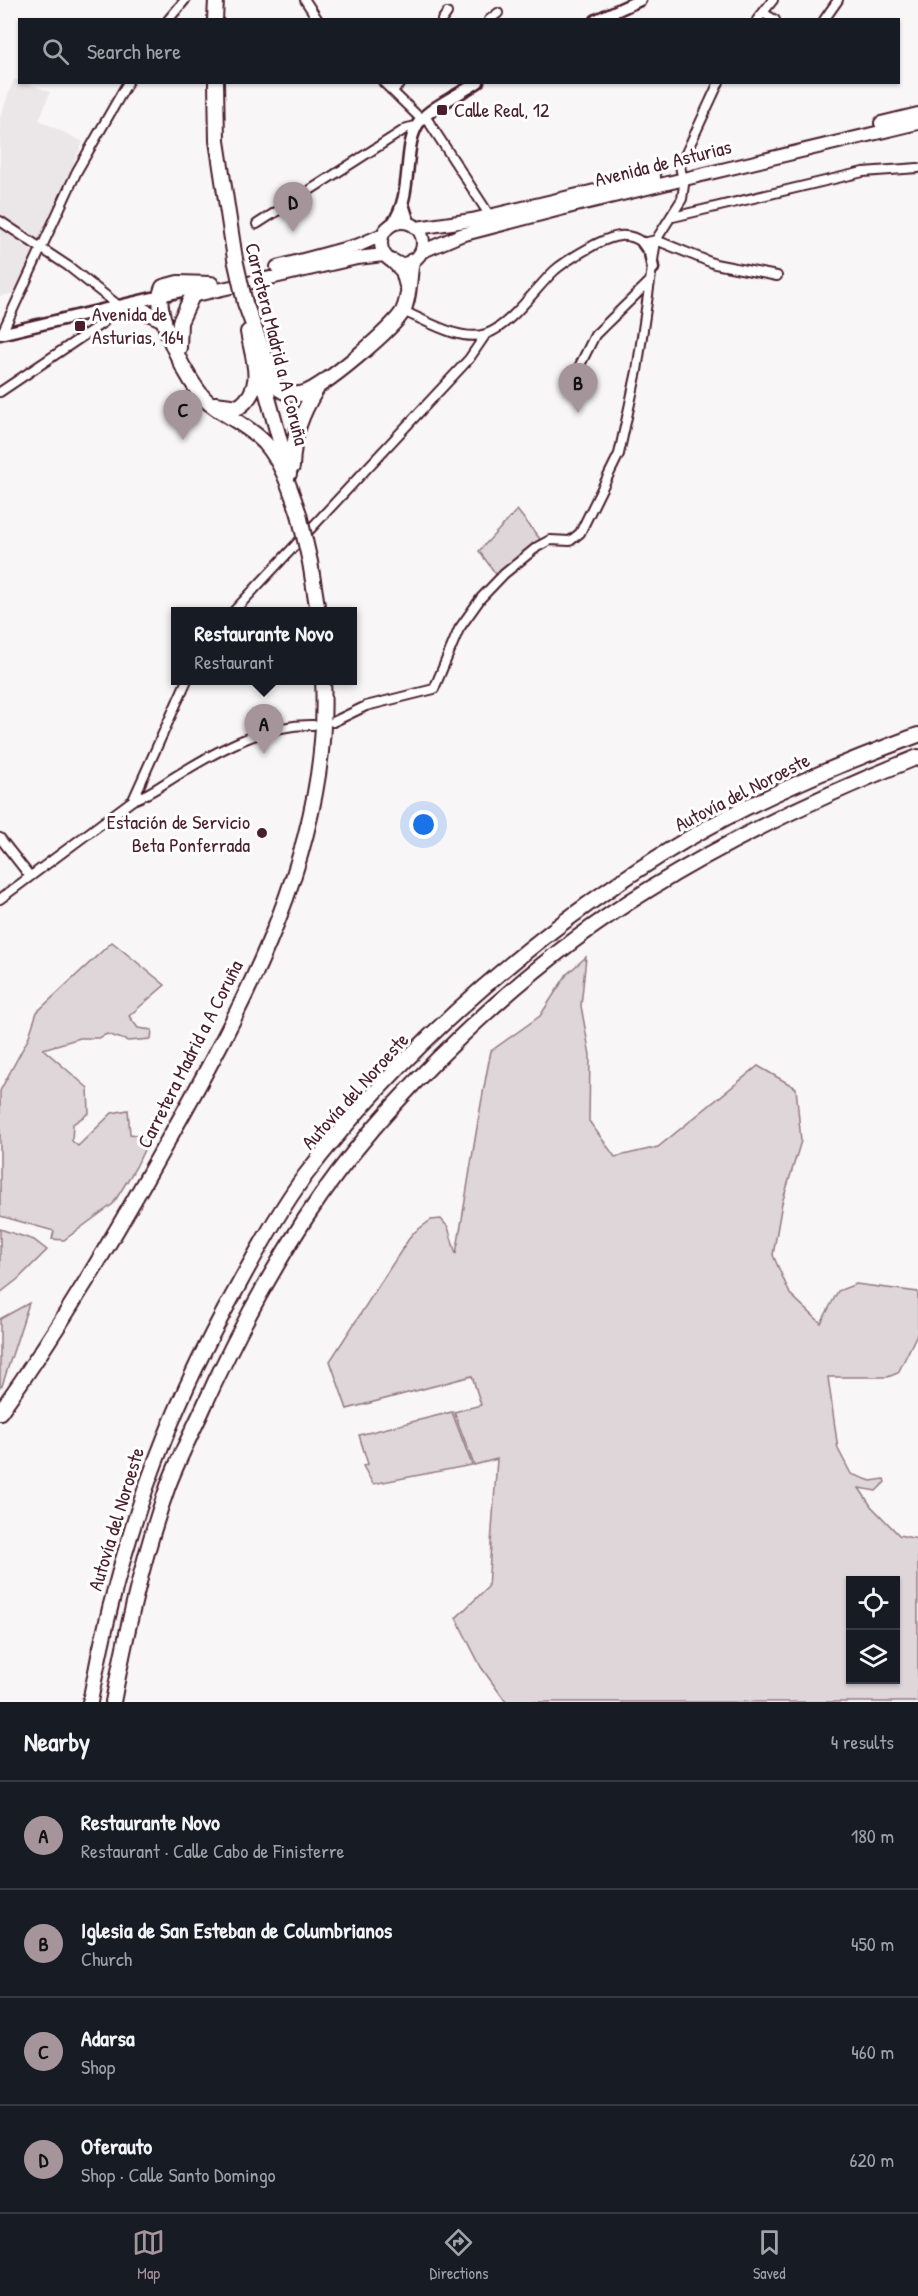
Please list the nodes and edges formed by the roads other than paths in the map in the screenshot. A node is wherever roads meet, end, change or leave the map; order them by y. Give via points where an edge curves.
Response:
1 (184, 0) edge
2 (216, 0) edge
3 (305, 0) edge
4 (640, 0) edge
5 (773, 0) edge
6 (838, 0) edge
7 (498, 13) dead end
8 (760, 16) edge
9 (170, 18) edge
10 (215, 18) edge
11 (317, 18) edge
12 (492, 18) edge
13 (600, 18) edge
14 (825, 18) edge
15 (127, 84) edge
16 (216, 84) edge
17 (475, 84) edge
18 (718, 84) edge
19 (394, 86) edge
20 (918, 114) edge
21 (421, 120) junction
22 (918, 123) edge
23 (918, 168) edge
24 (682, 175) junction
25 (403, 204) junction
26 (490, 216) junction
27 (673, 217) junction
28 (0, 221) edge
29 (257, 224) dead end
30 (392, 224) junction
31 (413, 225) junction
32 (382, 235) junction
33 (656, 240) junction
34 (643, 243) junction
35 (41, 247) junction
36 (417, 257) junction
37 (389, 258) junction
38 (653, 268) junction
39 (777, 276) dead end
40 (650, 282) junction
41 (211, 284) joint
42 (407, 290) junction
43 (192, 296) junction
44 (245, 303) junction
45 (119, 306) junction
46 (162, 307) junction
47 (139, 309) joint
48 (184, 309) junction
49 (403, 311) junction
50 (107, 315) junction
51 (486, 334) junction
52 (1, 336) edge
53 (179, 356) junction
54 (570, 385) dead end
55 (317, 388) junction
56 (0, 392) edge
57 (209, 403) junction
58 (299, 514) junction
59 (238, 607) edge
60 (317, 607) edge
61 (185, 685) edge
62 (323, 685) edge
63 (333, 722) dead end
64 (313, 725) dead end
65 (918, 735) edge
66 (918, 758) edge
67 (133, 800) junction
68 (0, 838) edge
69 (29, 875) junction
70 (0, 899) edge
71 (0, 1412) edge
72 (90, 1702) edge
73 (113, 1702) edge

1 - 9 street
2 - 10 highway
3 - 11 street
4 - 13 main road
5 - 8 street
6 - 14 street
7 - 12 street
15 - 35 street via 77,171
16 - 44 highway, Carretera Madrid a A Coruña, bridge via 217,141
17 - 21 main road
18 - 24 street via 680,166
19 - 21 street
20 - 24 main road, Avenida de Asturias
21 - 25 main road
21 - 26 street
21 - 29 street
22 - 24 main road, Avenida de Asturias
23 - 27 street via 863,172
24 - 26 main road, Avenida de Asturias
24 - 27 street via 683,194
24 - 36 main road, Avenida de Asturias via 461,235
25 - 30 main road
25 - 31 main road
26 - 31 main road, Avenida de Asturias
27 - 33 street
28 - 35 street
30 - 31 main road
30 - 32 main road
31 - 36 main road via 422,236
32 - 37 main road via 381,244
32 - 41 main road
33 - 34 street
33 - 38 street
33 - 39 street via 715,264
34 - 38 main road
34 - 51 street via 620,235 585,250 555,270 502,325
35 - 45 street
35 - 52 street
36 - 37 main road via 404,264
36 - 42 highway
37 - 42 highway via 403,271
37 - 43 main road via 357,258
38 - 40 street
40 - 54 street via 595,335
40 - 63 street via 619,454 580,533 570,541 550,540 526,555 481,598 459,629 434,689 366,706
41 - 46 highway via 167,284 161,289
42 - 49 highway
43 - 46 main road
43 - 48 highway
44 - 55 highway via 279,389 292,394
44 - 57 highway via 255,392 239,407
44 - 58 highway, Carretera Madrid a A Coruña
45 - 46 main road
45 - 52 main road
46 - 47 highway
46 - 48 highway via 173,312
46 - 53 highway
47 - 50 main road
48 - 53 highway
49 - 51 street via 454,332
49 - 55 highway via 377,339
50 - 52 main road
50 - 56 street via 104,322
51 - 59 street via 482,344
53 - 57 highway via 187,377
55 - 58 highway via 293,441 292,467
57 - 58 highway via 267,445
58 - 60 highway, Carretera Madrid a A Coruña, bridge
61 - 67 street
62 - 71 highway, Carretera Madrid a A Coruña via 316,788 305,844 280,917 208,1069 139,1194 88,1282
64 - 67 street via 246,739
65 - 72 highway, Autovía del Noroeste via 779,792 689,838 631,874 515,960 424,1042 304,1178 211,1334 164,1434 130,1530 103,1628
66 - 73 highway, Autovía del Noroeste via 748,832 647,890 587,932 473,1025 366,1139 306,1218 230,1346 168,1485 132,1605
67 - 69 street
68 - 69 street
69 - 70 street

